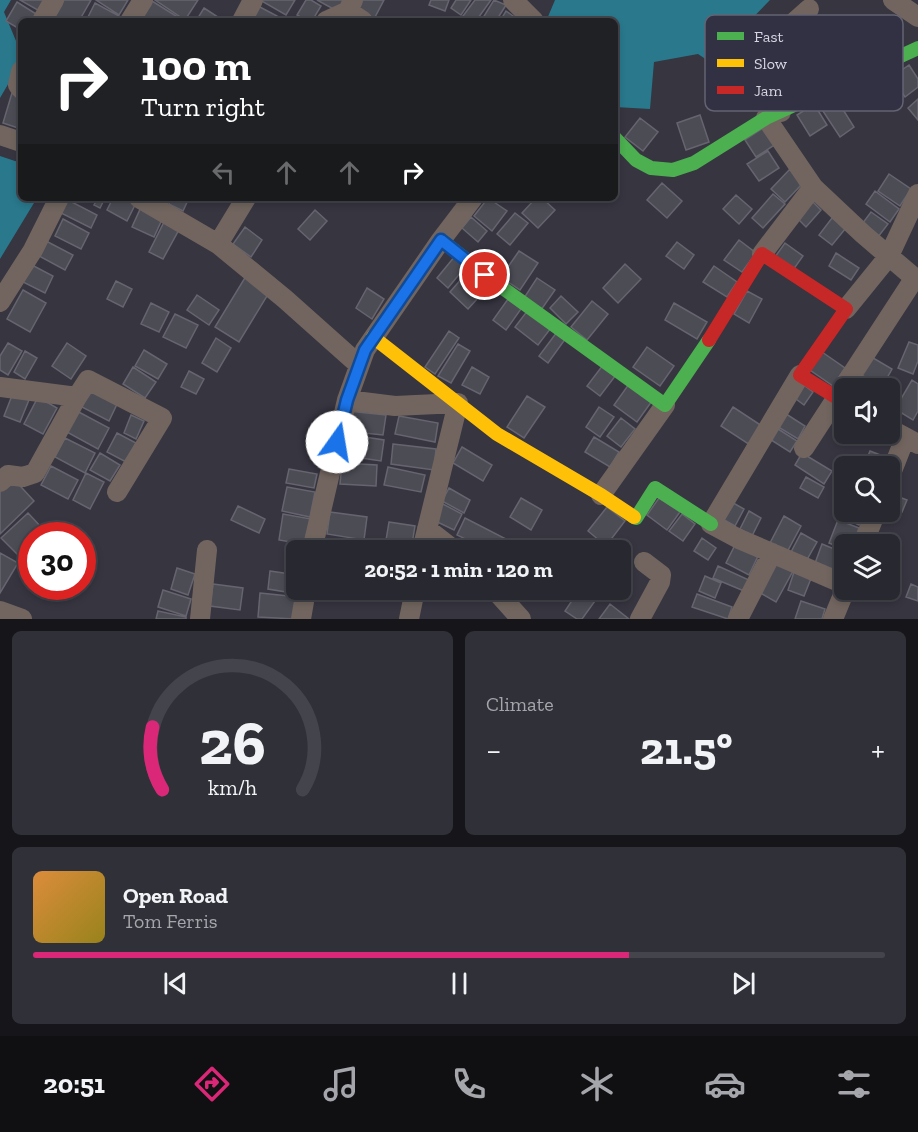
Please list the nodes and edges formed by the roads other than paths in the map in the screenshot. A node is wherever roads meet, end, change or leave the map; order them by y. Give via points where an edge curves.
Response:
1 (54, 0) edge
2 (143, 0) edge
3 (254, 0) edge
4 (513, 0) edge
5 (893, 0) edge
6 (809, 9) dead end
7 (355, 11) edge
8 (802, 15) edge
9 (918, 17) edge
10 (44, 18) edge
11 (132, 18) edge
12 (244, 18) edge
13 (335, 18) edge
14 (531, 18) edge
15 (918, 48) edge
16 (903, 55) edge
17 (772, 111) edge
18 (783, 111) edge
19 (774, 115) junction
20 (0, 135) edge
21 (18, 141) edge
22 (618, 141) edge
23 (813, 187) junction
24 (918, 194) edge
25 (58, 201) edge
26 (144, 201) edge
27 (244, 201) edge
28 (472, 201) edge
29 (441, 240) junction
30 (218, 244) junction
31 (762, 254) junction
32 (889, 256) junction
33 (916, 280) edge
34 (0, 302) edge
35 (846, 309) junction
36 (373, 337) junction
37 (356, 362) junction
38 (800, 375) junction
39 (854, 378) edge
40 (0, 387) edge
41 (834, 396) edge
42 (77, 397) junction
43 (347, 400) junction
44 (458, 403) junction
45 (664, 405) junction
46 (834, 408) edge
47 (904, 437) edge
48 (804, 448) dead end
49 (897, 456) edge
50 (0, 482) edge
51 (117, 492) dead end
52 (601, 495) junction
53 (711, 525) junction
54 (427, 529) junction
55 (314, 540) edge
56 (424, 540) edge
57 (441, 540) edge
58 (207, 550) dead end
59 (772, 553) junction
60 (644, 562) dead end
61 (834, 581) edge
62 (304, 600) edge
63 (413, 600) edge
64 (504, 600) edge
65 (841, 600) edge
66 (0, 611) edge
67 (22, 619) edge
68 (200, 619) edge
69 (301, 619) edge
70 (409, 619) edge
71 (521, 619) edge
72 (640, 619) edge
73 (738, 619) edge
74 (833, 619) edge

1 - 10 street
2 - 11 street
3 - 12 street
4 - 14 street
5 - 9 street
6 - 8 street
7 - 13 street
15 - 16 street
17 - 19 street
18 - 19 street
19 - 22 street via 694,163 673,170 651,168 636,160
19 - 23 street
20 - 21 street
23 - 31 street
23 - 32 street
24 - 32 street
25 - 34 street
26 - 30 street
27 - 30 street
28 - 29 street
29 - 36 street
29 - 45 street
30 - 37 street
31 - 35 street
31 - 45 street
32 - 33 street
32 - 35 street
33 - 39 street
35 - 38 street
36 - 37 street
36 - 44 street
37 - 43 street
38 - 41 street
38 - 53 street
40 - 42 street
42 - 50 street via 35,473 23,477 8,475
42 - 51 street via 88,380 162,418
43 - 44 street via 395,406
43 - 55 street
44 - 52 street via 497,434
44 - 54 street
45 - 52 street
46 - 48 street
47 - 49 street
52 - 53 street via 636,518 655,488
53 - 59 street
54 - 56 street
54 - 57 street
58 - 68 street
59 - 61 street
59 - 73 street
60 - 72 street via 661,575
62 - 69 street
63 - 70 street
64 - 71 street
65 - 74 street
66 - 67 street

